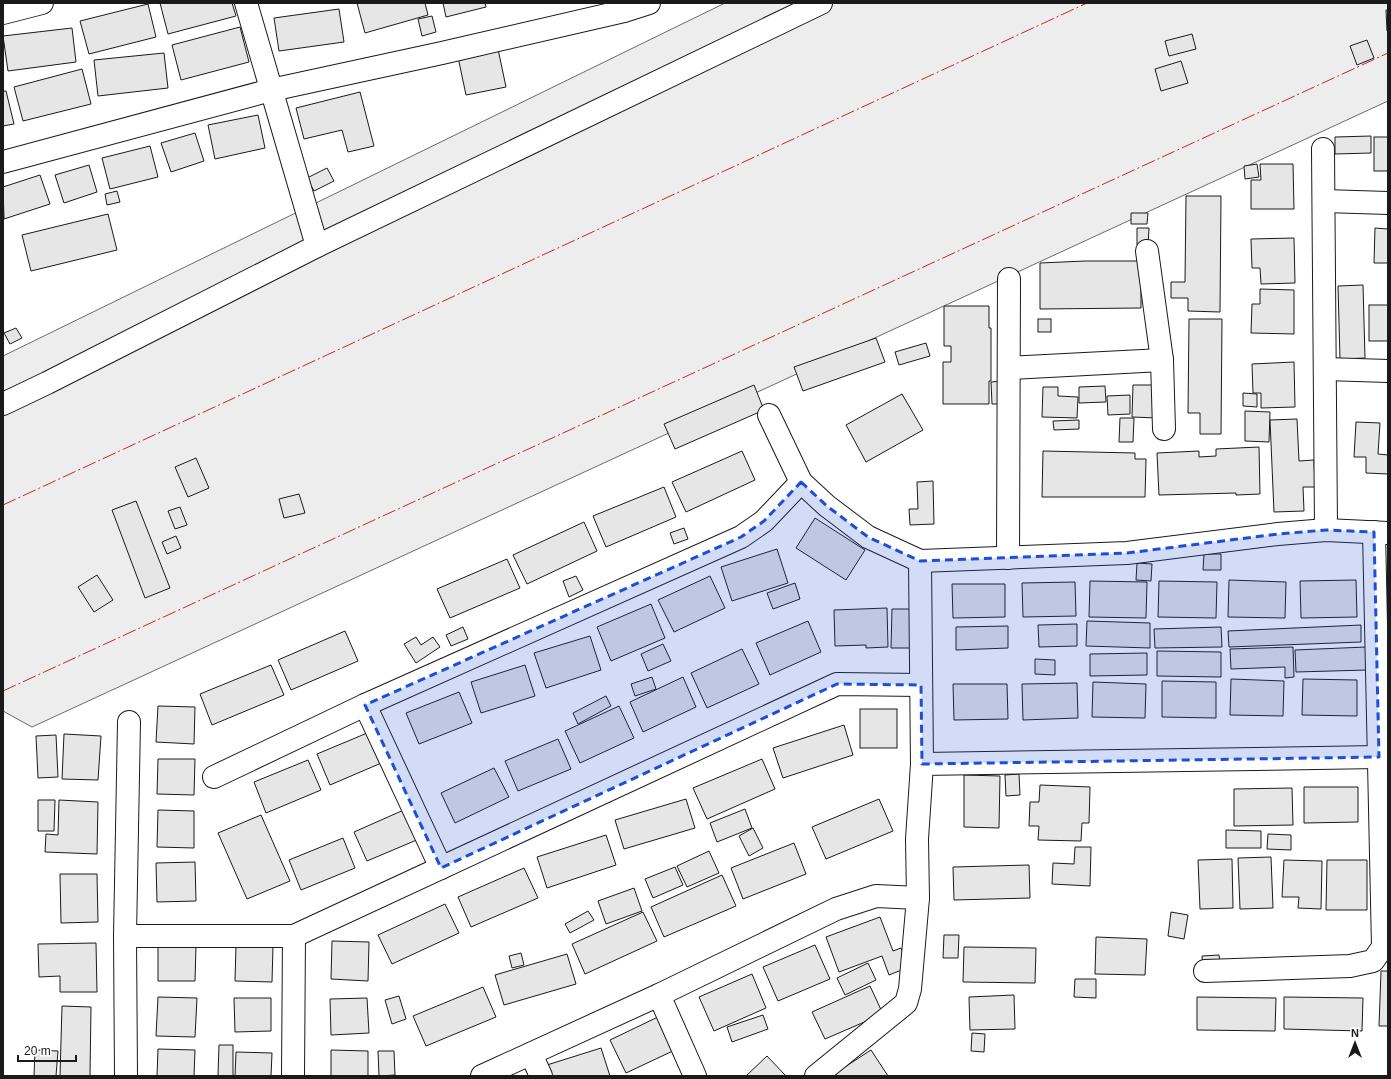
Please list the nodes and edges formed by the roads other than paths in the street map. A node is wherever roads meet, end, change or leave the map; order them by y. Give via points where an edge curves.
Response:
1 (42, 3) edge
2 (246, 3) edge
3 (649, 3) edge
4 (821, 3) edge
5 (3, 13) edge
6 (271, 90) junction
7 (1323, 149) dead end
8 (3, 162) edge
9 (1324, 201) junction
10 (1388, 203) edge
11 (317, 246) junction
12 (1147, 251) dead end
13 (1009, 279) dead end
14 (1162, 360) junction
15 (1009, 368) junction
16 (1325, 369) junction
17 (1388, 371) edge
18 (3, 404) edge
19 (769, 415) dead end
20 (1164, 429) dead end
21 (801, 482) junction
22 (1326, 530) junction
23 (1381, 533) edge
24 (1008, 558) junction
25 (920, 560) junction
26 (921, 686) junction
27 (365, 705) junction
28 (129, 722) dead end
29 (1379, 757) junction
30 (922, 764) junction
31 (214, 777) dead end
32 (441, 868) junction
33 (918, 898) junction
34 (125, 936) junction
35 (294, 936) junction
36 (1206, 971) dead end
37 (659, 995) junction
38 (531, 1054) junction
39 (126, 1076) edge
40 (293, 1076) edge
41 (482, 1076) edge
42 (541, 1076) edge
43 (695, 1076) edge
44 (816, 1076) edge

1 - 5 street
2 - 6 street
3 - 6 street via 442,53
4 - 11 street
6 - 8 street
6 - 11 street
7 - 9 street
9 - 10 street
9 - 16 street
11 - 18 street
12 - 14 street
13 - 15 street
14 - 15 street
14 - 20 street
15 - 24 street
16 - 17 street
16 - 22 street
19 - 21 street
21 - 25 street via 827,506 868,537
21 - 27 street via 764,521 741,537
22 - 23 street
22 - 24 street via 1127,553
23 - 29 street
24 - 25 street
25 - 26 street
26 - 30 street
26 - 32 street via 837,684
27 - 31 street
27 - 32 street
28 - 34 street
29 - 30 street
29 - 36 street via 1383,947 1373,962 1350,966
30 - 33 street via 917,839
32 - 35 street
33 - 37 street via 876,896 836,909
33 - 44 street via 910,989 906,1003
34 - 35 street
34 - 39 street
35 - 40 street
37 - 38 street
37 - 43 street
38 - 41 street
38 - 42 street

